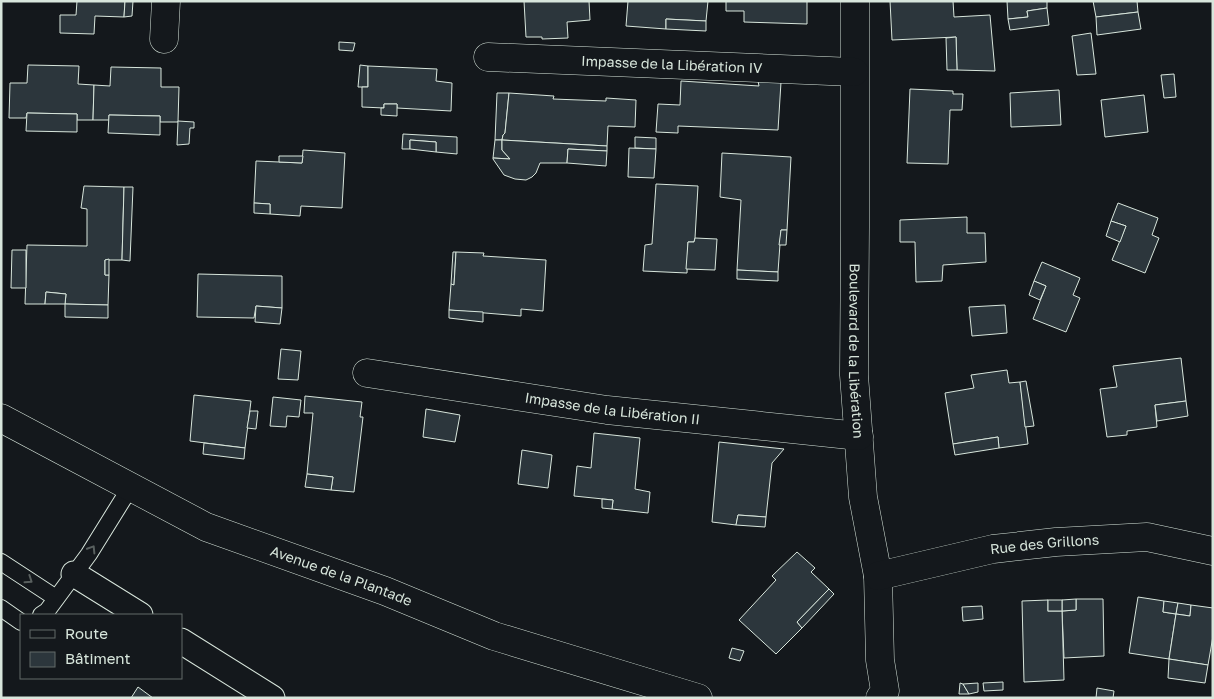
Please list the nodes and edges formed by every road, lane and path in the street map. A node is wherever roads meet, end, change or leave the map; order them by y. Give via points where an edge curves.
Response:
1 (166, 1) edge
2 (855, 1) edge
3 (164, 39) dead end
4 (488, 57) dead end
5 (854, 72) junction
6 (367, 373) dead end
7 (1, 418) edge
8 (859, 436) junction
9 (130, 488) junction
10 (1213, 551) edge
11 (1, 562) edge
12 (74, 574) junction
13 (878, 576) junction
14 (56, 598) junction
15 (1, 608) edge
16 (43, 614) edge
17 (138, 614) edge
18 (20, 621) edge
19 (182, 642) edge
20 (272, 698) edge
21 (698, 698) edge
22 (880, 698) edge

1 - 3 street
2 - 5 street, Boulevard de la Libération
4 - 5 street, Impasse de la Libération IV
5 - 8 street, Boulevard de la Libération via 854,375
6 - 8 street, Impasse de la Libération II via 607,410
7 - 9 street, Avenue de la Plantade
8 - 13 street, Boulevard de la Libération via 864,497
12 -> 9 lane
9 - 21 street, Avenue de la Plantade via 206,527 494,636
10 - 13 street, Rue des Grillons via 1147,537 1056,542 992,549
11 -> 14 lane
12 - 14 lane
12 - 17 street
13 - 22 street, Boulevard de la Libération via 880,660 885,691
14 - 16 lane
15 - 18 lane
19 - 20 street

